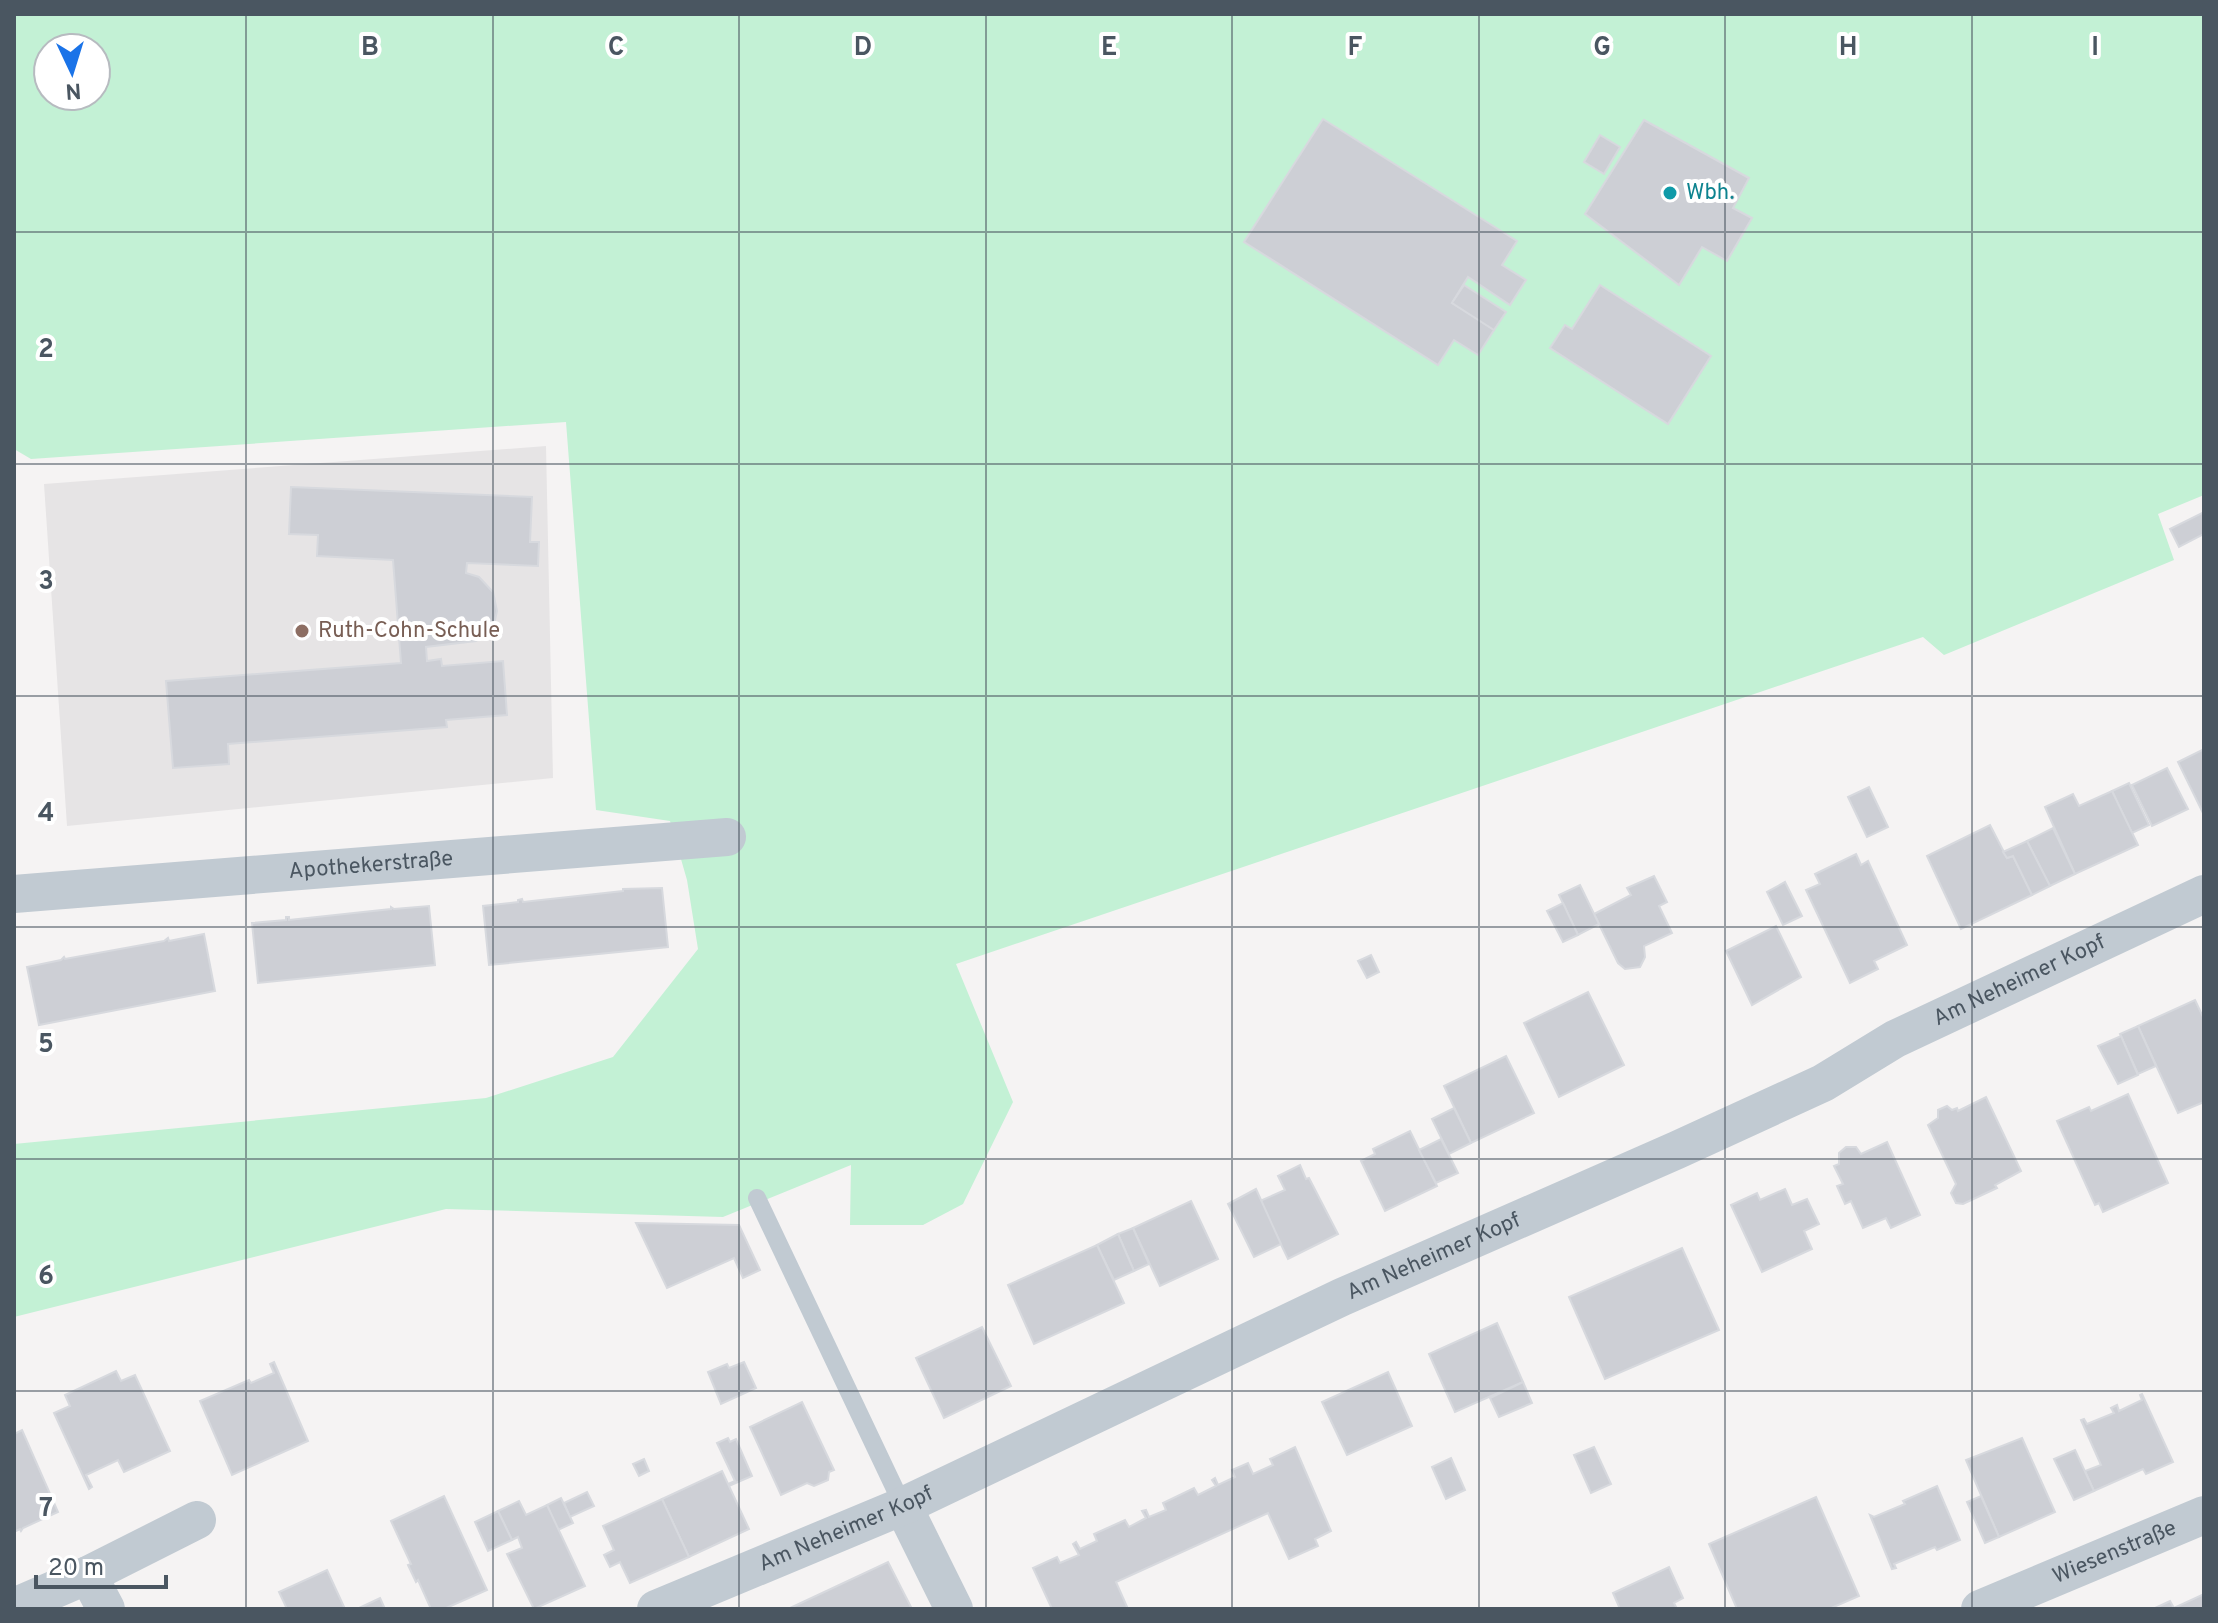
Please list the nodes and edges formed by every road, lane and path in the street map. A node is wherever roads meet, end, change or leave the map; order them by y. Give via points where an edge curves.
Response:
1 (727, 837) dead end
2 (14, 894) edge
3 (2204, 894) edge
4 (757, 1198) dead end
5 (903, 1506) junction
6 (2204, 1515) edge
7 (197, 1520) dead end
8 (88, 1575) junction
9 (14, 1607) edge
10 (106, 1609) edge
11 (656, 1609) edge
12 (954, 1609) edge
13 (1980, 1609) edge

1 - 2 street, Apothekerstraße
3 - 5 street, Am Neheimer Kopf via 1895,1039 1823,1083 1342,1297
4 - 5 lane
5 - 11 street, Am Neheimer Kopf
5 - 12 street
6 - 13 street, Wiesenstraße
7 - 8 street
8 - 9 street
8 - 10 street

